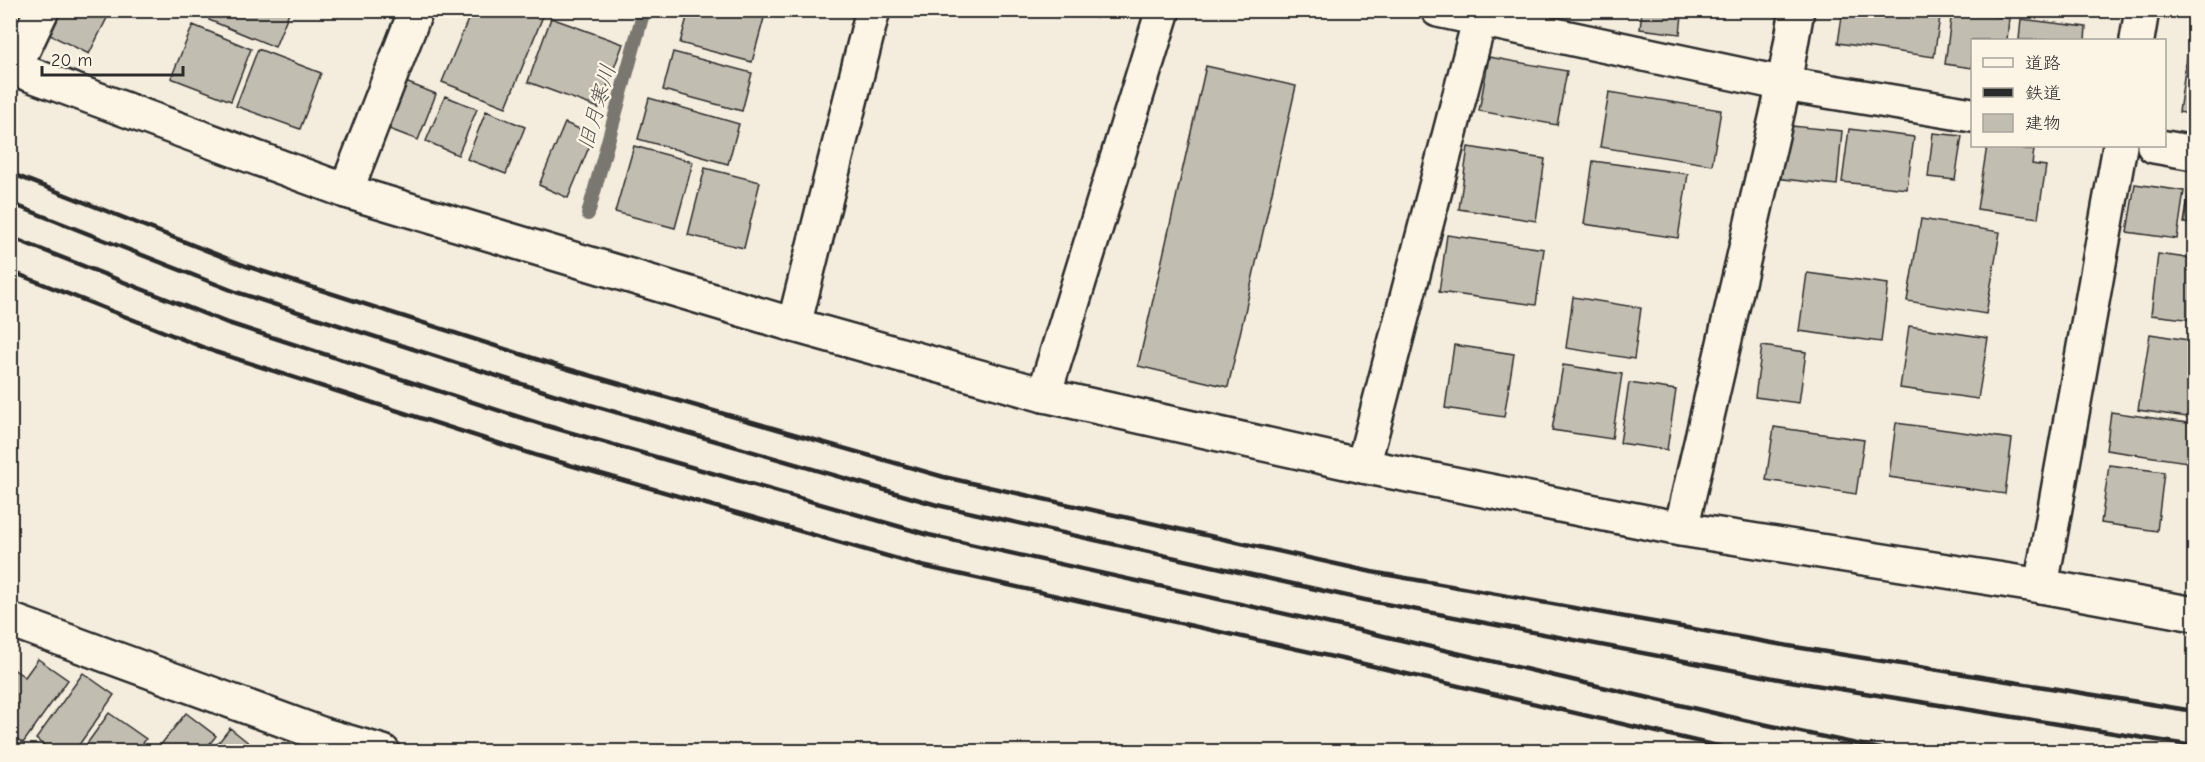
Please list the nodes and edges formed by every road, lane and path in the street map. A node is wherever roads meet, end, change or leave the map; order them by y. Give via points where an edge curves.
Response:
1 (42, 10) edge
2 (416, 10) edge
3 (873, 10) edge
4 (1163, 10) edge
5 (1438, 10) edge
6 (1797, 10) edge
7 (2142, 10) edge
8 (1482, 15) edge
9 (2137, 39) edge
10 (12, 68) edge
11 (1784, 84) junction
12 (1971, 115) edge
13 (2121, 147) edge
14 (2160, 147) edge
15 (2194, 153) edge
16 (346, 191) junction
17 (794, 325) junction
18 (1044, 395) junction
19 (1363, 466) junction
20 (1681, 529) junction
21 (2041, 586) junction
22 (2194, 614) edge
23 (10, 620) edge
24 (318, 743) edge
25 (383, 752) edge

1 - 10 street
2 - 16 street
3 - 17 street
4 - 18 street
5 - 8 street
6 - 11 street
7 - 9 street
8 - 11 street
8 - 19 street
10 - 16 street
11 - 12 street
11 - 20 street
13 - 21 street
14 - 15 street
16 - 17 street
17 - 18 street
18 - 19 street
19 - 20 street
20 - 21 street
21 - 22 street
23 - 24 street
24 - 25 street

